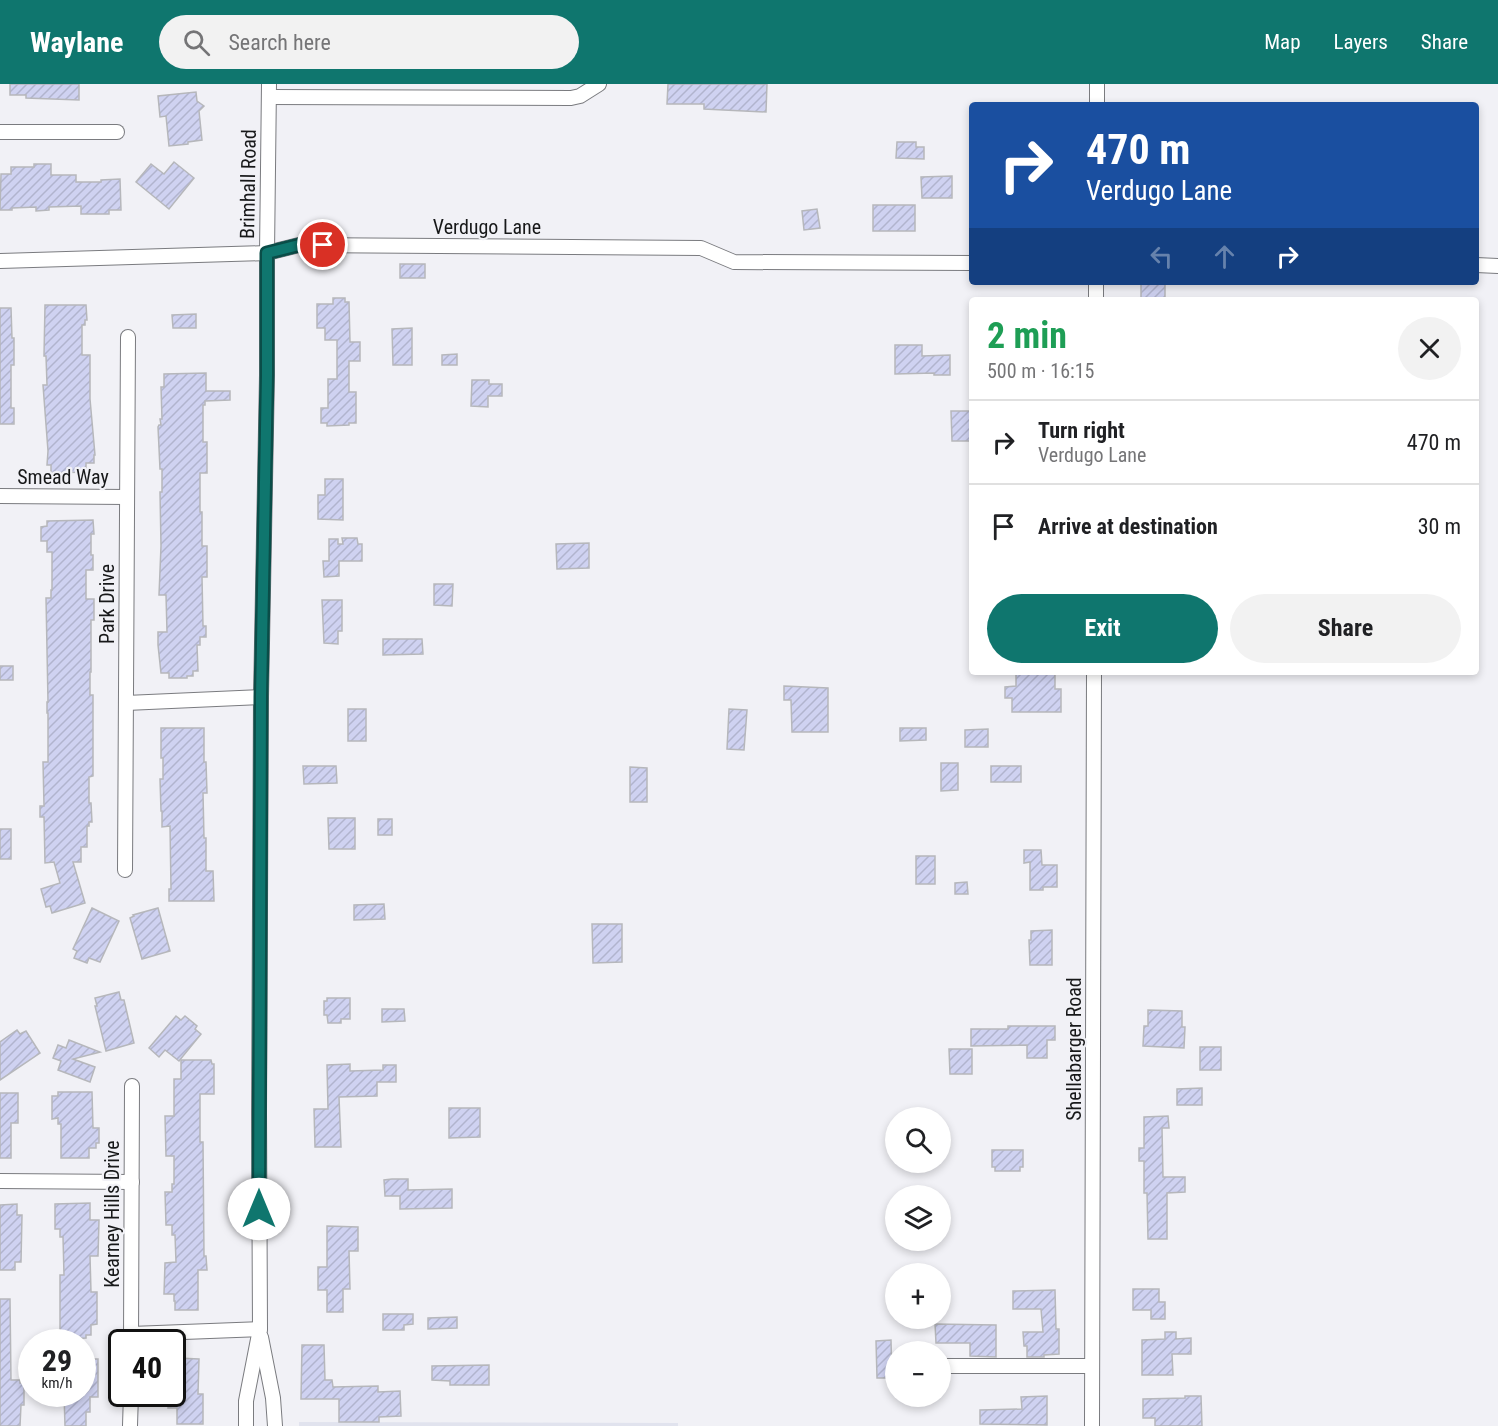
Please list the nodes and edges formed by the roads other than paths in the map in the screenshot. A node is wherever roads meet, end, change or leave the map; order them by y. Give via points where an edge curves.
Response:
1 (599, 84) edge
2 (1097, 84) edge
3 (269, 90) edge
4 (1097, 102) edge
5 (0, 132) edge
6 (117, 132) dead end
7 (267, 253) junction
8 (0, 261) edge
9 (969, 263) edge
10 (1479, 266) edge
11 (1498, 266) edge
12 (128, 337) dead end
13 (0, 496) edge
14 (127, 497) junction
15 (1094, 675) edge
16 (261, 697) junction
17 (126, 703) junction
18 (125, 870) dead end
19 (132, 1086) dead end
20 (0, 1181) edge
21 (132, 1182) junction
22 (131, 1329) edge
23 (260, 1329) junction
24 (186, 1334) edge
25 (951, 1366) edge
26 (1092, 1366) junction
27 (131, 1407) edge
28 (130, 1426) edge
29 (246, 1426) edge
30 (275, 1426) edge
31 (1092, 1426) edge

1 - 3 street via 571,98
2 - 4 street
3 - 7 street, Brimhall Road
5 - 6 street
7 - 8 street, Verdugo Lane
7 - 9 street, Verdugo Lane via 299,245 701,248 734,262
7 - 16 street, Brimhall Road
10 - 11 street
12 - 14 street, Park Drive
13 - 14 street, Smead Way
14 - 17 street, Park Drive
15 - 26 street, Shellabarger Road
16 - 17 street
16 - 23 street, Brimhall Road
17 - 18 street, Park Drive
19 - 21 street, Kearney Hills Drive
20 - 21 street
21 - 22 street, Kearney Hills Drive
23 - 24 street
23 - 29 street, Brimhall Road via 246,1401
23 - 30 street, Brimhall Road
25 - 26 street
26 - 31 street, Shellabarger Road
27 - 28 street

